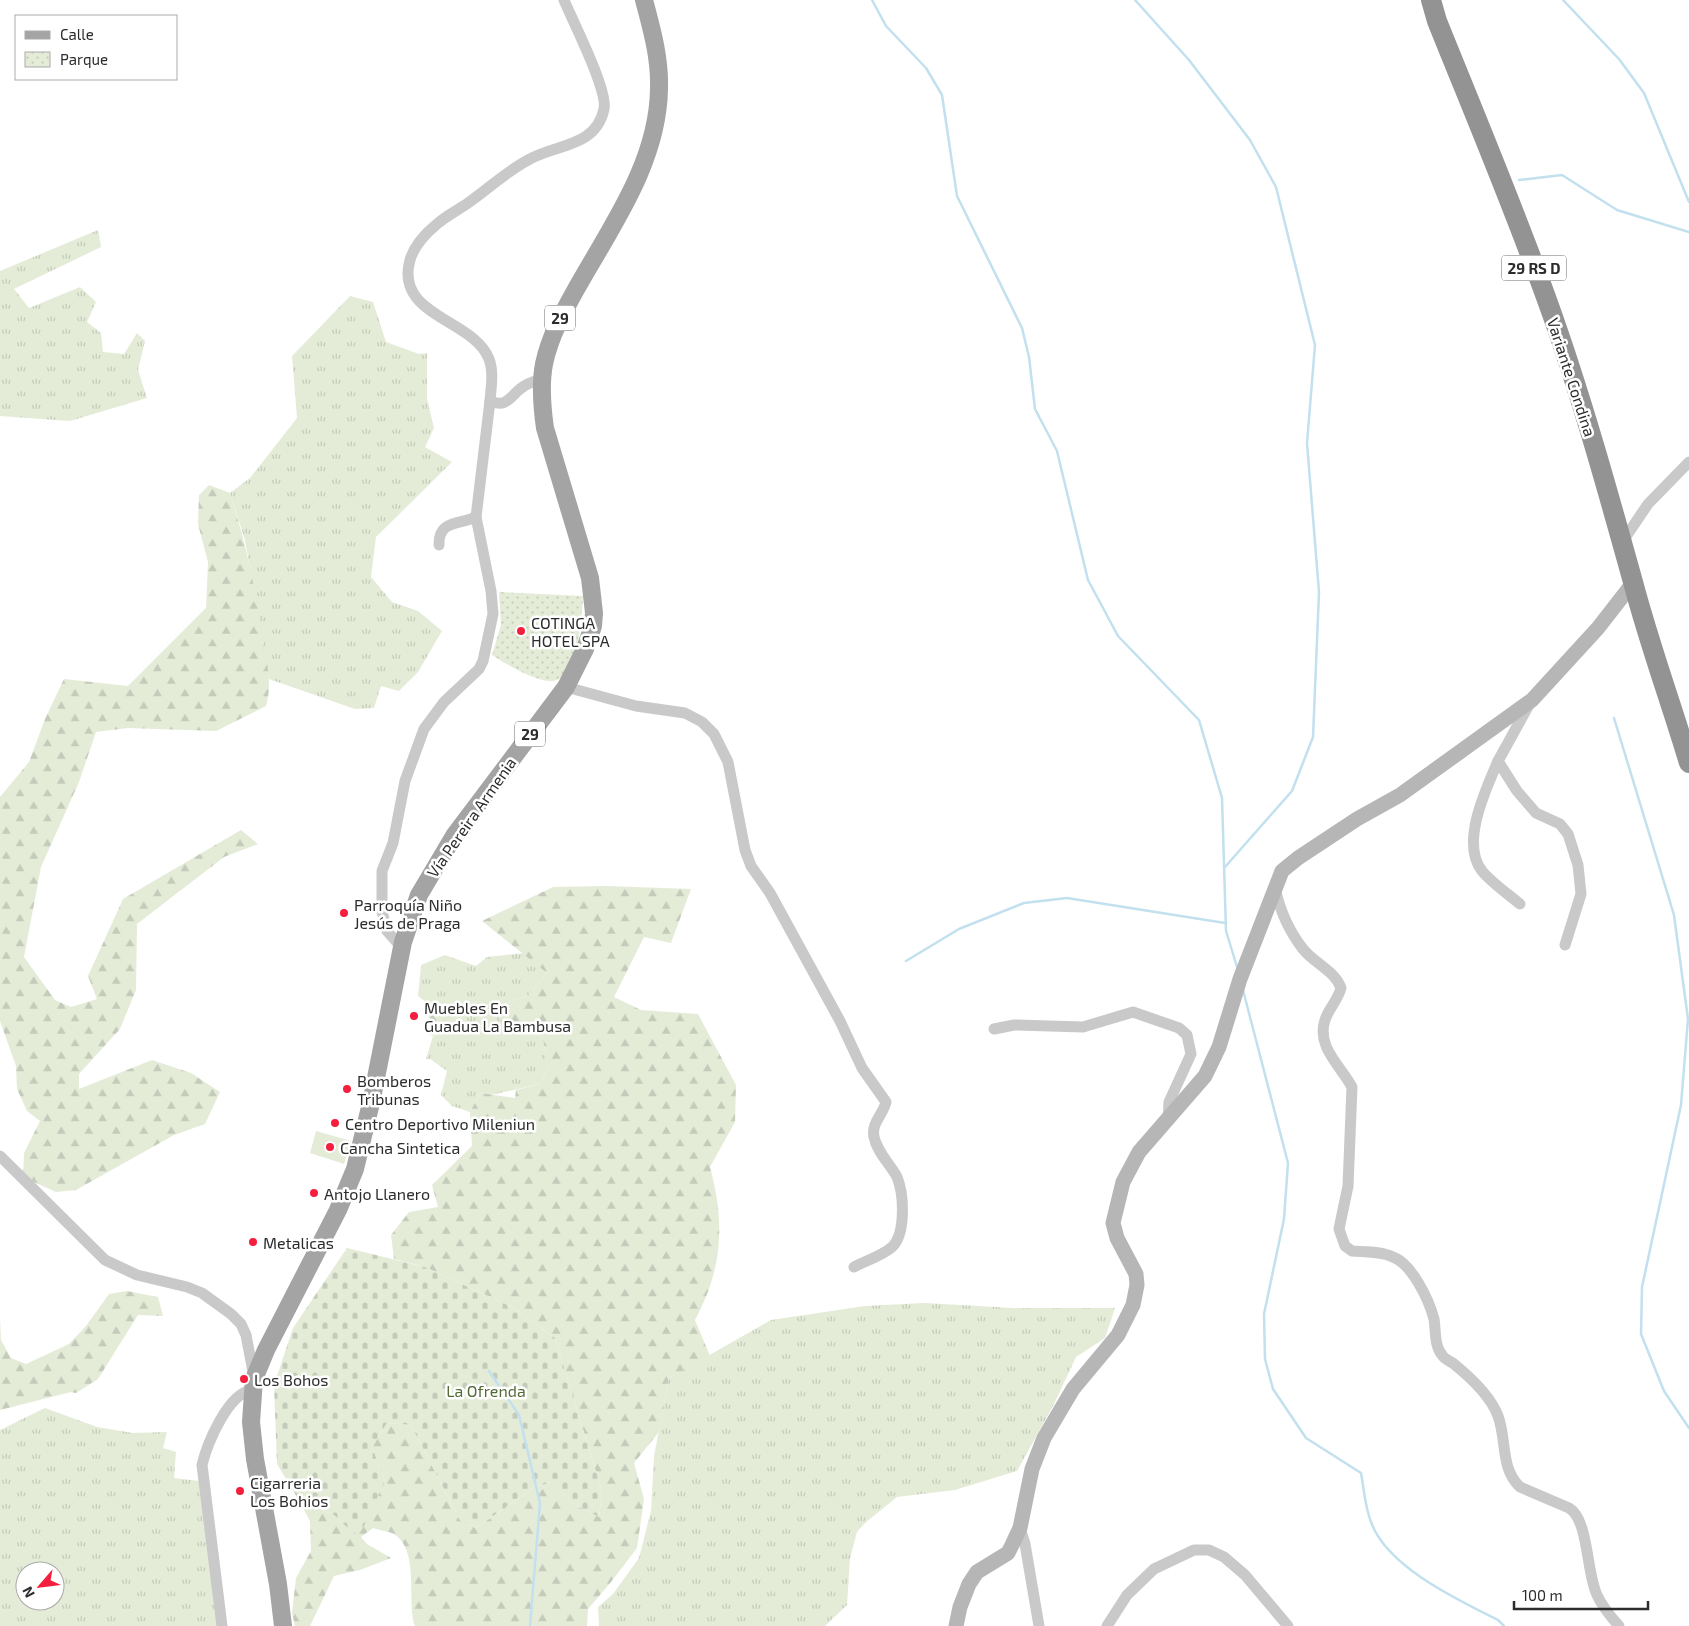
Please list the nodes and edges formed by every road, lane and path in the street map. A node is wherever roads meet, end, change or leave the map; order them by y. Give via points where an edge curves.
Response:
1 (564, 0) edge
2 (644, 0) edge
3 (1432, 0) edge
4 (542, 379) junction
5 (490, 401) junction
6 (1689, 462) edge
7 (476, 517) junction
8 (1622, 541) junction
9 (439, 545) dead end
10 (1633, 583) junction
11 (566, 687) junction
12 (1532, 700) junction
13 (1498, 761) junction
14 (1689, 763) edge
15 (1274, 888) junction
16 (1520, 904) dead end
17 (1565, 945) dead end
18 (402, 947) junction
19 (994, 1028) dead end
20 (1168, 1121) junction
21 (0, 1156) edge
22 (854, 1267) dead end
23 (253, 1385) junction
24 (1020, 1528) junction
25 (222, 1626) edge
26 (283, 1626) edge
27 (956, 1626) edge
28 (1039, 1626) edge
29 (1107, 1626) edge
30 (1288, 1626) edge
31 (1619, 1626) edge

1 - 5 street via 602,85 604,109 595,130 583,141 529,159 437,224 415,249 410,260 408,279 415,297 485,351 491,368
2 - 4 main road, Vía Pereira Armenia / 29 via 655,40 659,73 658,105 652,135 625,202 557,325
3 - 8 highway, Variante Condina / 29 RS D via 1437,21 1510,198 1525,247 1552,314
4 - 5 street via 528,383 502,404
4 - 11 main road, Vía Pereira Armenia / 29 via 542,410 548,442 586,561 594,602 590,638
5 - 7 street
6 - 8 street via 1648,504
7 - 9 street via 447,526 439,536
7 - 18 street via 493,614 483,661 444,702 424,729 405,781 394,843 382,871 382,911 387,931
8 - 10 highway, Variante Condina / 29 RS D
10 - 12 street via 1598,628
10 - 14 highway, Variante Condina / 29 RS D
11 - 18 main road, Vía Pereira Armenia / 29 via 442,852 419,895
11 - 22 street via 636,706 685,713 702,722 721,745 728,762 751,866 770,893 862,1068 886,1102 874,1125 874,1137 897,1179 903,1204 902,1226 892,1247
12 - 13 street
12 - 15 street via 1400,795 1298,858 1282,871
13 - 16 street via 1480,803 1472,846 1481,870
13 - 17 street via 1516,792 1536,813 1560,824 1568,834 1578,865 1581,894
15 - 20 street via 1206,1076
15 - 31 street via 1282,919 1303,949 1338,979 1341,988 1325,1020 1324,1032 1325,1044 1336,1066 1352,1087 1348,1186 1340,1220 1341,1238 1352,1251 1396,1257 1414,1277 1427,1298 1441,1355 1471,1381 1497,1414 1508,1471 1514,1481 1520,1487 1576,1512 1581,1521 1588,1569 1597,1595
18 - 23 main road, Vía Pereira Armenia / 29 via 355,1169 338,1210 266,1350
19 - 20 street via 1014,1025 1083,1027 1134,1012 1179,1028 1187,1035 1191,1054 1169,1102
20 - 24 street via 1139,1152 1122,1182 1116,1202 1113,1223 1117,1238 1136,1274 1132,1305 1118,1335 1073,1389 1044,1438 1032,1469
21 - 23 street via 104,1260 137,1275 202,1293 231,1314 241,1324 246,1336
23 - 25 street via 239,1394 225,1413 206,1447 202,1465
23 - 26 main road, Vía Pereira Armenia / 29 via 251,1422 255,1460
24 - 27 street via 1008,1553 977,1572 969,1584
24 - 28 street
29 - 30 street via 1127,1595 1154,1569 1194,1550 1209,1550 1224,1557 1245,1575

